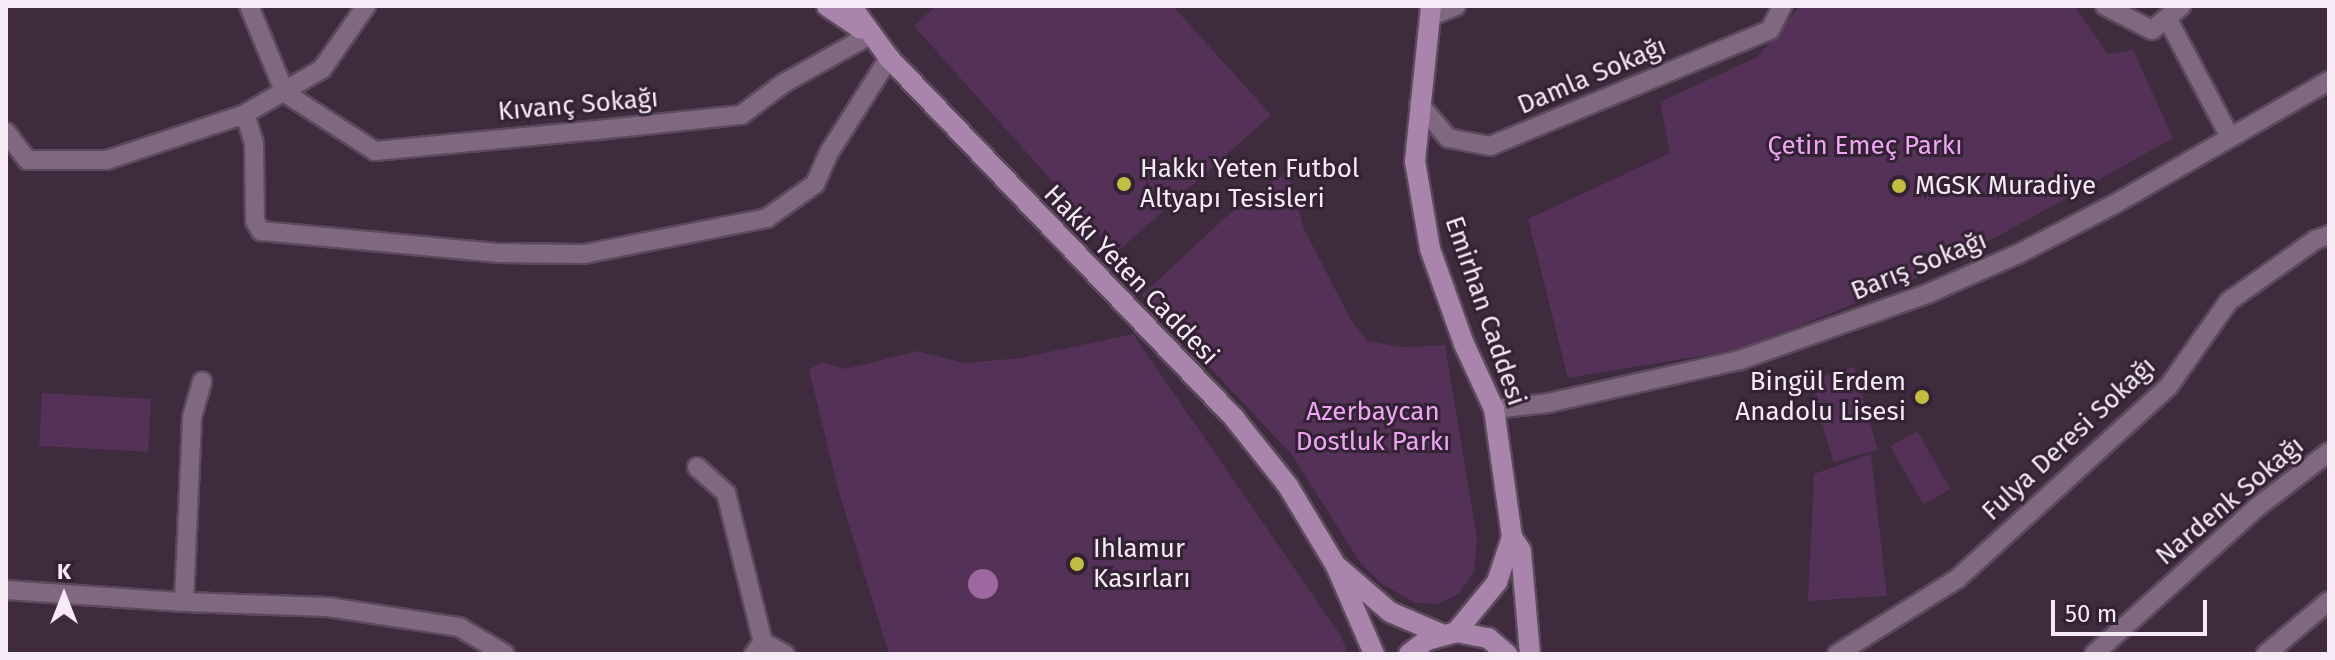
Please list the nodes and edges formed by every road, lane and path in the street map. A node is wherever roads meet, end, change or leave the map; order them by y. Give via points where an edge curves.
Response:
1 (249, 6) edge
2 (366, 6) edge
3 (827, 6) edge
4 (851, 6) edge
5 (1456, 6) edge
6 (1782, 6) edge
7 (2105, 6) edge
8 (2182, 6) edge
9 (1430, 11) edge
10 (2167, 18) junction
11 (870, 35) junction
12 (889, 58) junction
13 (2329, 81) edge
14 (285, 93) junction
15 (1419, 104) junction
16 (245, 114) junction
17 (6, 132) edge
18 (2230, 137) junction
19 (2329, 235) edge
20 (202, 381) dead end
21 (1494, 409) junction
22 (2329, 452) edge
23 (697, 467) dead end
24 (1512, 537) junction
25 (1336, 566) junction
26 (6, 590) edge
27 (2329, 601) edge
28 (184, 602) junction
29 (1908, 612) junction
30 (1448, 633) junction
31 (758, 648) edge
32 (505, 654) edge
33 (785, 654) edge
34 (1374, 654) edge
35 (1409, 654) edge
36 (1507, 654) edge
37 (1530, 654) edge
38 (1837, 654) edge
39 (1857, 654) edge
40 (2094, 654) edge
41 (2266, 654) edge

1 - 14 street
2 - 14 street via 322,69
3 - 11 main road, Hakkı Yeten Caddesi
4 - 11 main road, Hakkı Yeten Caddesi
5 - 9 street
6 - 15 street, Damla Sokağı via 1770,30 1490,146 1448,138
7 - 10 street via 2152,30
8 - 10 street
9 - 15 main road, Emirhan Caddesi
10 - 18 street
11 - 12 main road, Hakkı Yeten Caddesi
11 - 14 street, Kıvanç Sokağı via 784,83 741,115 588,131 375,151
12 - 16 street via 815,184 767,218 584,254 497,253 261,231 255,221 254,143
12 - 25 main road, Hakkı Yeten Caddesi via 1234,418 1288,486
13 - 18 street, Barış Sokağı
14 - 16 street
15 - 21 main road, Emirhan Caddesi via 1415,161 1430,249
16 - 17 street via 107,160 27,160
18 - 21 street, Barış Sokağı via 2020,253 1915,299 1740,360 1548,403
19 - 29 street, Fulya Deresi Sokağı via 2229,301 2168,387 1962,574
20 - 28 street via 192,417
21 - 24 main road, Emirhan Caddesi
22 - 40 street, Nardenk Sokağı via 2256,508
23 - 31 street via 726,493
24 - 30 main road, Emirhan Caddesi via 1497,582
24 - 37 main road, Emirhan Caddesi via 1521,551
25 - 30 main road, Hakkı Yeten Caddesi via 1390,612
25 - 34 main road, Hakkı Yeten Caddesi
26 - 28 street
27 - 41 street
28 - 32 street via 328,607 459,627
29 - 38 street, Fulya Deresi Sokağı
29 - 39 street, Fulya Deresi Sokağı
30 - 35 main road, Emirhan Caddesi
30 - 36 main road, Hakkı Yeten Caddesi via 1488,638
31 - 33 street

